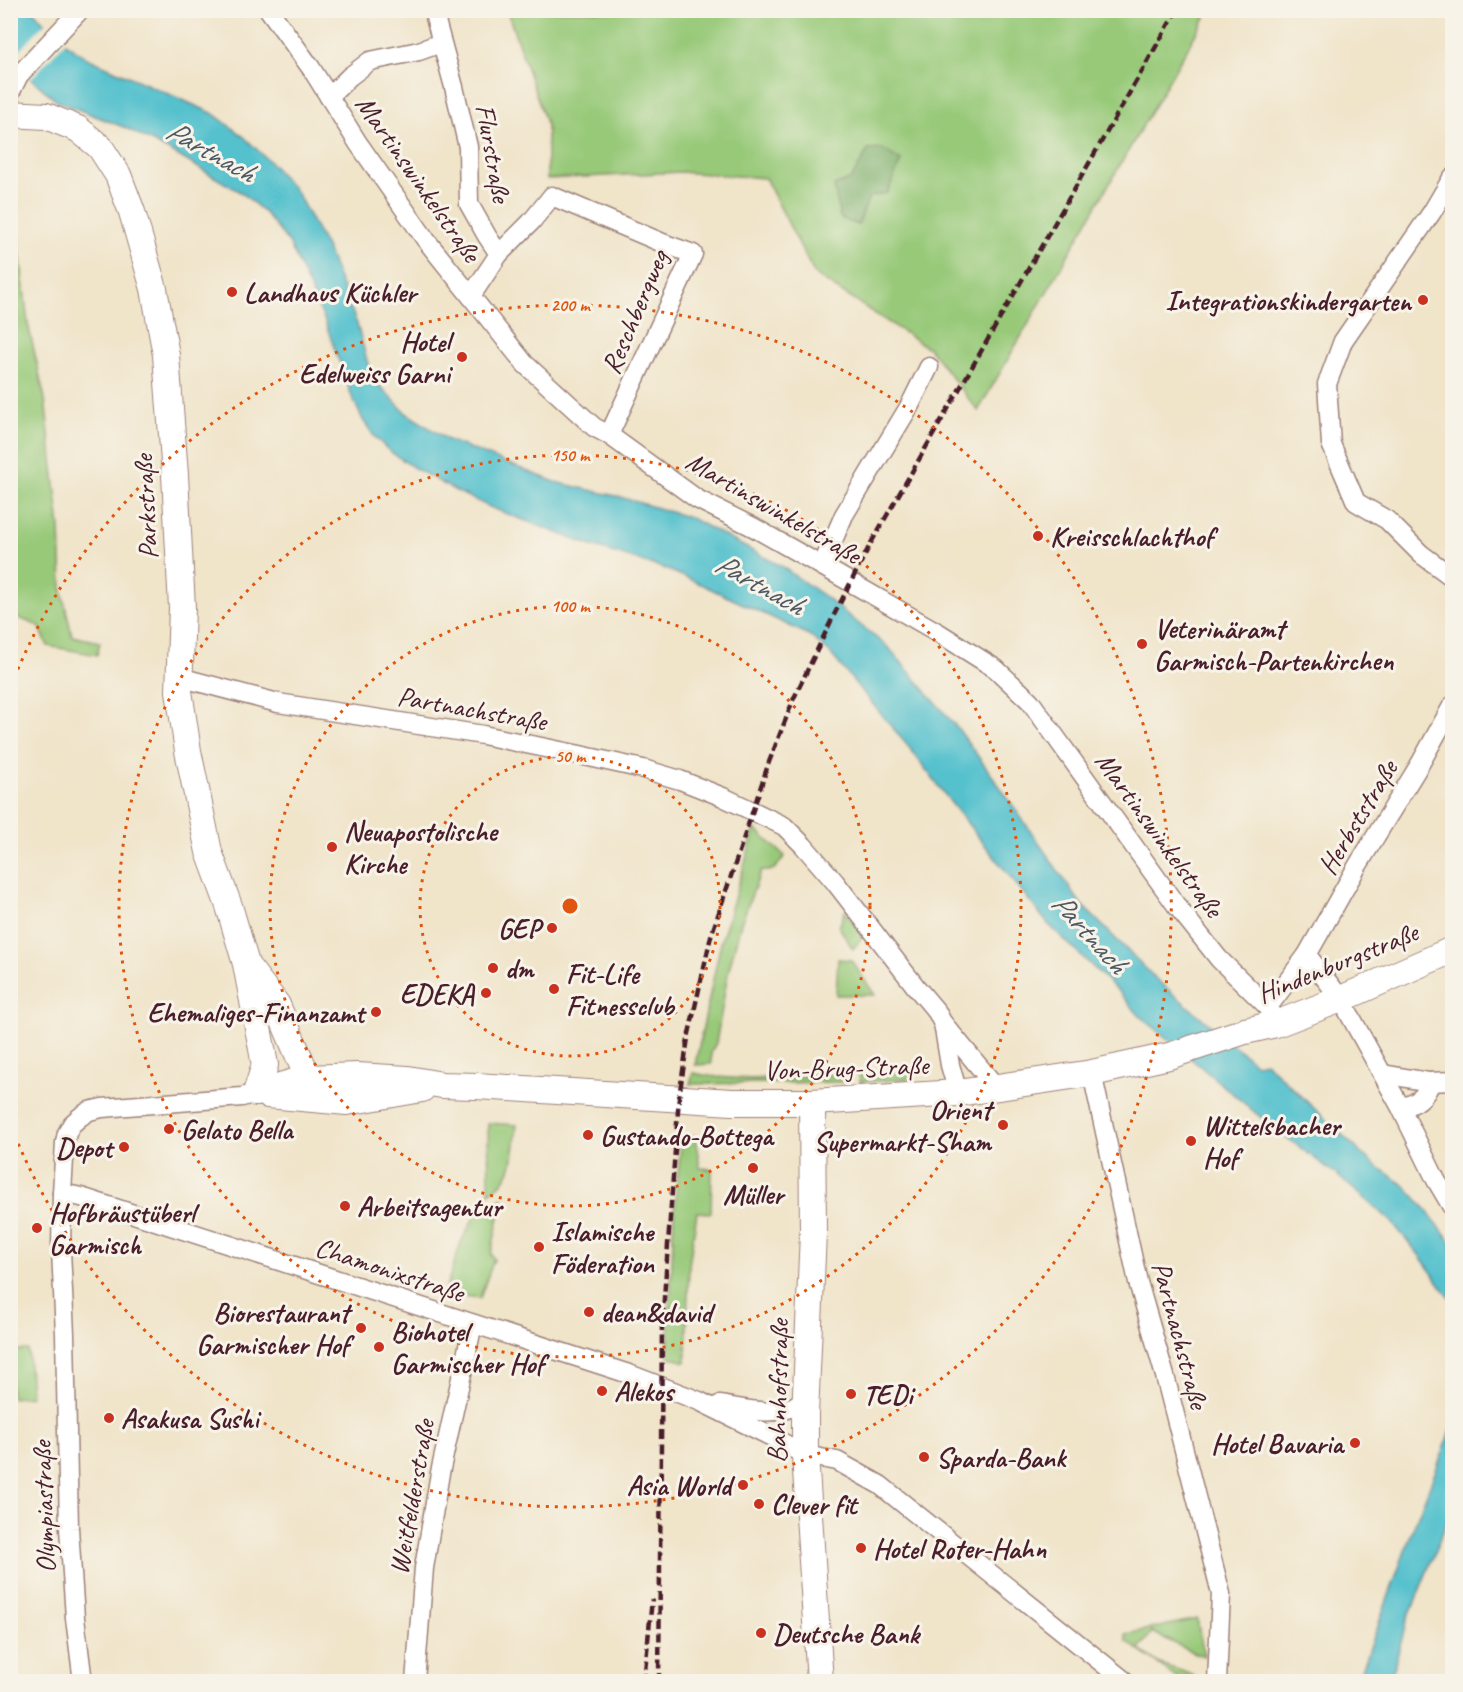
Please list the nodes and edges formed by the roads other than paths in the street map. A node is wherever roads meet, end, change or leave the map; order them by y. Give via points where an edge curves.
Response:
1 (80, 10) edge
2 (269, 10) edge
3 (433, 10) edge
4 (441, 43) junction
5 (10, 93) edge
6 (329, 97) junction
7 (10, 114) edge
8 (1452, 178) edge
9 (499, 254) junction
10 (471, 296) junction
11 (929, 368) dead end
12 (609, 435) junction
13 (822, 566) junction
14 (1452, 577) edge
15 (179, 677) junction
16 (1452, 706) edge
17 (1452, 950) edge
18 (1307, 955) junction
19 (246, 964) junction
20 (1341, 999) junction
21 (1272, 1016) junction
22 (942, 1022) junction
23 (1245, 1031) joint
24 (1092, 1073) junction
25 (306, 1074) junction
26 (1383, 1074) junction
27 (1452, 1081) edge
28 (1431, 1082) junction
29 (442, 1085) junction
30 (996, 1087) junction
31 (256, 1093) junction
32 (958, 1093) junction
33 (812, 1102) junction
34 (1401, 1107) junction
35 (62, 1193) junction
36 (1452, 1207) edge
37 (474, 1324) junction
38 (806, 1397) junction
39 (699, 1401) junction
40 (805, 1455) junction
41 (83, 1682) edge
42 (416, 1682) edge
43 (820, 1682) edge
44 (1126, 1682) edge
45 (1217, 1682) edge

1 - 5 street via 19,75
2 - 6 street, Martinswinkelstraße
3 - 4 street, Flurstraße
4 - 6 street via 370,61
4 - 9 street, Flurstraße via 468,147 470,204
6 - 10 street, Martinswinkelstraße via 426,240
7 - 15 street, Parkstraße via 46,116 78,129 100,147 118,175 144,252 166,355 182,608
8 - 14 street via 1343,341 1327,384 1331,444 1356,502 1387,520 1421,554
9 - 10 street
9 - 12 street, Reschbergweg via 552,196 693,254
10 - 12 street, Martinswinkelstraße via 525,364 594,427
11 - 13 street via 844,515
12 - 13 street, Martinswinkelstraße via 697,499
13 - 21 street, Martinswinkelstraße via 996,669 1030,702 1176,905
15 - 19 street, Parkstraße via 188,751 206,842
15 - 22 street, Partnachstraße via 278,703 483,735 643,769 723,797 784,826 835,882
16 - 18 street, Herbststraße
17 - 20 street, Hindenburgstraße
18 - 20 street
18 - 21 street, Herbststraße
19 - 25 street, Parkstraße via 277,1005
19 - 31 street, Parkstraße via 265,1065
20 - 21 street, Hindenburgstraße
20 - 26 street
21 - 23 street, Hindenburgstraße
22 - 30 street, Partnachstraße
22 - 32 street, Partnachstraße
23 - 24 street, Von-Brug-Straße via 1169,1056
24 - 30 street, Von-Brug-Straße
24 - 45 street, Partnachstraße via 1138,1282 1221,1594
25 - 29 street, Von-Brug-Straße via 408,1079
25 - 31 street, Von-Brug-Straße
26 - 28 street
26 - 34 street
27 - 28 street
28 - 34 street via 1415,1104
29 - 31 street, Von-Brug-Straße via 347,1102
29 - 33 street, Von-Brug-Straße via 732,1102
30 - 32 street, Von-Brug-Straße
31 - 35 street, Olympiastraße via 89,1111 67,1133
32 - 33 street, Von-Brug-Straße
33 - 38 street, Bahnhofstraße via 813,1233
34 - 36 street
35 - 37 street, Chamonixstraße
35 - 41 street, Olympiastraße via 69,1528
37 - 39 street, Chamonixstraße
37 - 42 street, Weitfelderstraße via 440,1473 424,1568
38 - 39 street, Chamonixstraße via 788,1410 761,1412
38 - 40 street, Bahnhofstraße
39 - 40 street, Chamonixstraße
40 - 43 street, Bahnhofstraße
40 - 44 street, Chamonixstraße via 837,1461 880,1485

